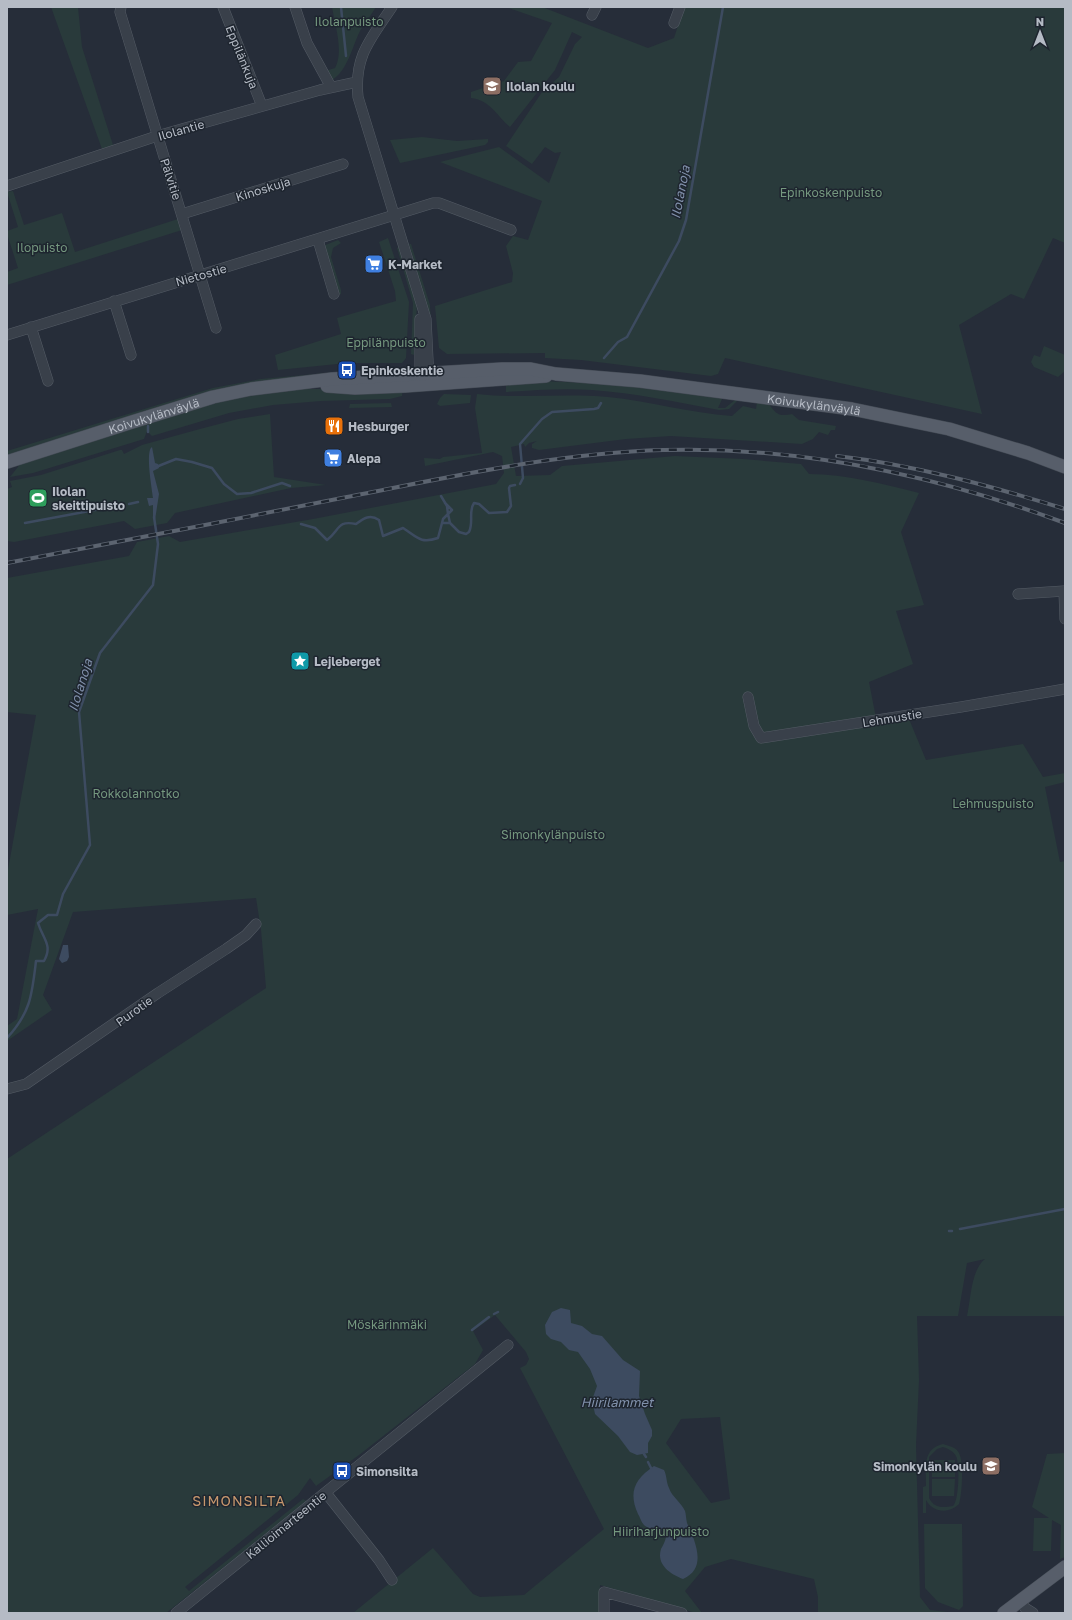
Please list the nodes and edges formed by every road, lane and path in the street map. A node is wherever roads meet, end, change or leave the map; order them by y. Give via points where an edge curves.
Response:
1 (121, 7) edge
2 (223, 7) edge
3 (295, 7) edge
4 (392, 7) edge
5 (680, 7) edge
6 (674, 23) dead end
7 (357, 82) junction
8 (331, 87) junction
9 (262, 106) junction
10 (157, 136) junction
11 (344, 164) dead end
12 (7, 186) edge
13 (182, 214) junction
14 (394, 215) junction
15 (511, 230) dead end
16 (318, 240) junction
17 (200, 274) junction
18 (334, 294) dead end
19 (114, 301) junction
20 (31, 327) junction
21 (216, 328) dead end
22 (7, 335) edge
23 (131, 355) dead end
24 (425, 379) junction
25 (48, 380) dead end
26 (7, 462) edge
27 (1065, 467) edge
28 (1064, 591) edge
29 (1018, 594) dead end
30 (1065, 619) edge
31 (1065, 689) edge
32 (748, 697) dead end
33 (256, 924) dead end
34 (7, 1090) edge
35 (508, 1346) dead end
36 (326, 1493) junction
37 (1065, 1567) edge
38 (392, 1580) dead end
39 (1020, 1600) junction
40 (176, 1613) edge
41 (604, 1613) edge
42 (682, 1613) edge
43 (1004, 1613) edge
44 (1033, 1613) edge

1 - 10 street, Pälvitie
2 - 9 street, Eppilänkuja
3 - 8 street via 307,43
4 - 7 street via 363,51 358,65
5 - 6 street
7 - 8 street, Ilolantie
7 - 14 street via 358,97
8 - 9 street, Ilolantie
9 - 10 street, Ilolantie
10 - 12 street, Ilolantie
10 - 13 street, Pälvitie
11 - 13 street, Kinoskuja
13 - 17 street, Pälvitie
14 - 15 street, Nietostie via 439,203
14 - 16 street, Nietostie
14 - 24 street via 423,310 420,320
16 - 17 street, Nietostie
16 - 18 street
17 - 19 street, Nietostie
17 - 21 street, Pälvitie
19 - 20 street, Nietostie
19 - 23 street
20 - 22 street, Nietostie
20 - 25 street
24 - 26 main road, Koivukylänväylä via 355,388 304,384 251,389 214,397
24 - 27 main road, Koivukylänväylä via 533,378 556,374 640,380 814,402 950,429
28 - 29 street
28 - 30 street
31 - 32 street, Lehmustie via 761,738 754,726
33 - 34 street, Purotie via 246,935 226,949 26,1084
35 - 36 street, Kallioimarteentie
36 - 38 street
36 - 40 street, Kallioimarteentie
37 - 39 main road
39 - 43 main road
39 - 44 street via 1025,1608
41 - 42 street via 604,1592

